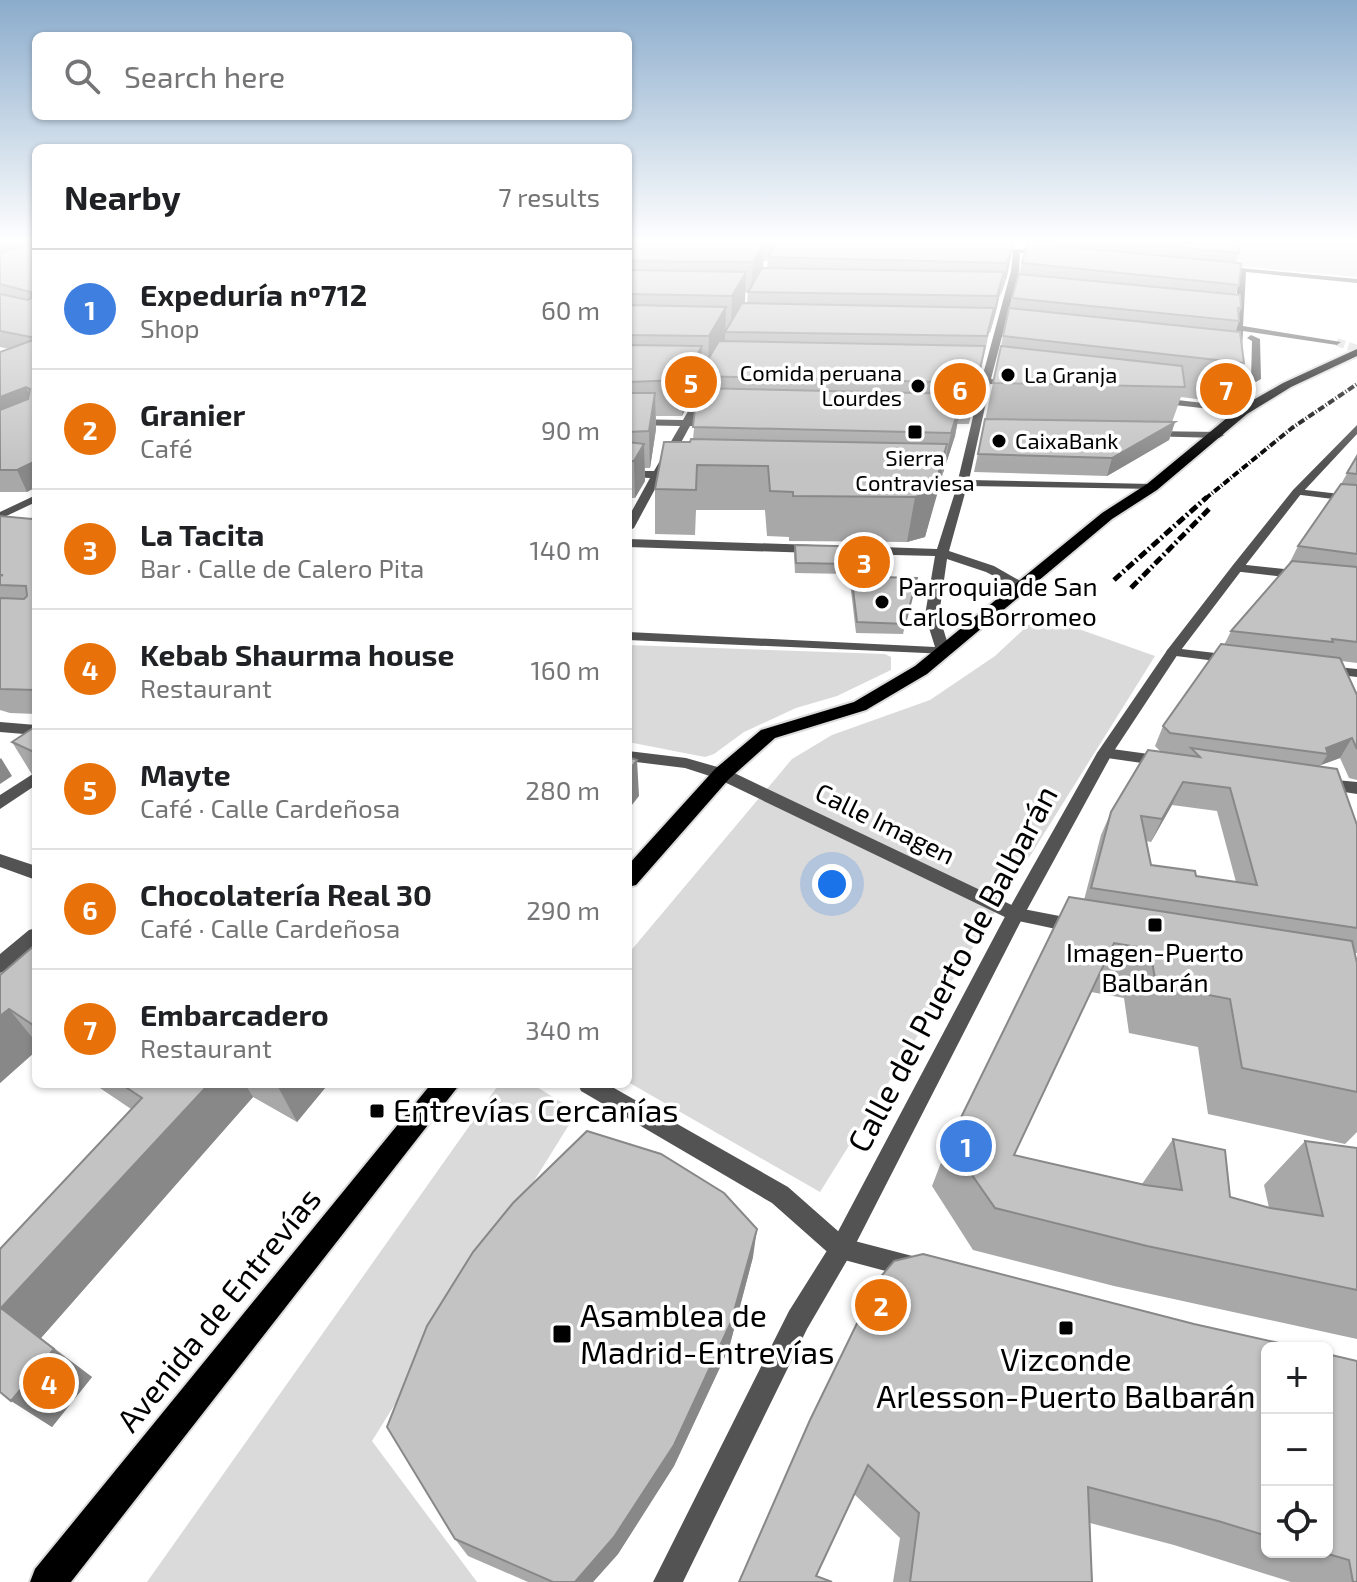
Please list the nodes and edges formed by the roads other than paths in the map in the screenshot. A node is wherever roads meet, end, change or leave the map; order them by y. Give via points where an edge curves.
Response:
1 (1002, 316) edge
2 (1239, 316) edge
3 (1220, 326) edge
4 (1240, 328) junction
5 (1251, 338) dead end
6 (979, 339) edge
7 (995, 339) junction
8 (1010, 341) edge
9 (1337, 342) tunnel mouth
10 (1357, 352) tunnel mouth
11 (713, 375) edge
12 (942, 378) edge
13 (988, 379) junction
14 (1256, 379) dead end
15 (1032, 385) edge
16 (1152, 400) edge
17 (1243, 411) junction
18 (632, 422) edge
19 (687, 422) junction
20 (732, 424) edge
21 (958, 429) edge
22 (979, 430) junction
23 (1355, 431) edge
24 (1135, 433) edge
25 (1219, 435) junction
26 (632, 474) edge
27 (658, 474) junction
28 (689, 475) edge
29 (909, 482) edge
30 (963, 483) junction
31 (1152, 487) junction
32 (1297, 492) junction
33 (1357, 499) edge
34 (32, 500) edge
35 (0, 516) edge
36 (632, 521) edge
37 (632, 543) edge
38 (831, 549) edge
39 (846, 550) edge
40 (942, 553) junction
41 (1237, 568) junction
42 (1310, 576) edge
43 (1023, 586) junction
44 (632, 636) edge
45 (943, 651) junction
46 (1173, 652) junction
47 (1250, 661) edge
48 (1311, 668) edge
49 (1357, 673) edge
50 (0, 727) edge
51 (32, 730) edge
52 (1105, 753) junction
53 (632, 756) edge
54 (1174, 762) edge
55 (722, 774) junction
56 (32, 780) edge
57 (1311, 782) edge
58 (1357, 788) edge
59 (0, 803) edge
60 (0, 860) edge
61 (32, 872) edge
62 (632, 875) edge
63 (1015, 914) junction
64 (1098, 930) edge
65 (32, 938) edge
66 (0, 965) edge
67 (444, 1088) edge
68 (595, 1088) edge
69 (841, 1249) junction
70 (929, 1270) edge
71 (48, 1582) edge
72 (668, 1582) edge

1 - 7 street
2 - 4 street
3 - 4 street
4 - 9 street
4 - 17 street via 1232,365
5 - 14 street via 1256,339
6 - 7 street
7 - 8 street
7 - 13 street
10 - 17 main road
11 - 19 street
12 - 13 street
13 - 15 street
13 - 22 street
16 - 17 street
17 - 25 main road
18 - 19 street
19 - 20 street
19 - 27 street
21 - 22 street
22 - 30 street
23 - 32 street, Calle del Puerto de Balbarán
24 - 25 street
25 - 31 main road
26 - 27 street
27 - 28 street
27 - 36 street
29 - 30 street
30 - 31 street
30 - 40 street
31 - 43 main road via 1107,516
32 - 33 street
32 - 41 street, Calle del Puerto de Balbarán
34 - 35 street
37 - 38 street
39 - 40 street
40 - 43 street
40 - 45 street via 932,615
41 - 42 street
41 - 46 street, Calle del Puerto de Balbarán
43 - 45 main road
44 - 45 street
45 - 55 main road via 901,684 860,706 768,734
46 - 47 street
46 - 52 street, Calle del Puerto de Balbarán
48 - 49 street
50 - 51 street
52 - 54 street
52 - 63 street, Calle del Puerto de Balbarán
53 - 55 street, Calle Imagen
55 - 62 main road
55 - 63 street, Calle Imagen
56 - 59 street
57 - 58 street
60 - 61 street
63 - 64 street, Calle Imagen
63 - 69 street, Calle del Puerto de Balbarán
65 - 66 street
67 - 71 main road, Avenida de Entrevías
68 - 69 street via 780,1195
69 - 70 street
69 - 72 street, Calle del Puerto de Balbarán via 798,1320

